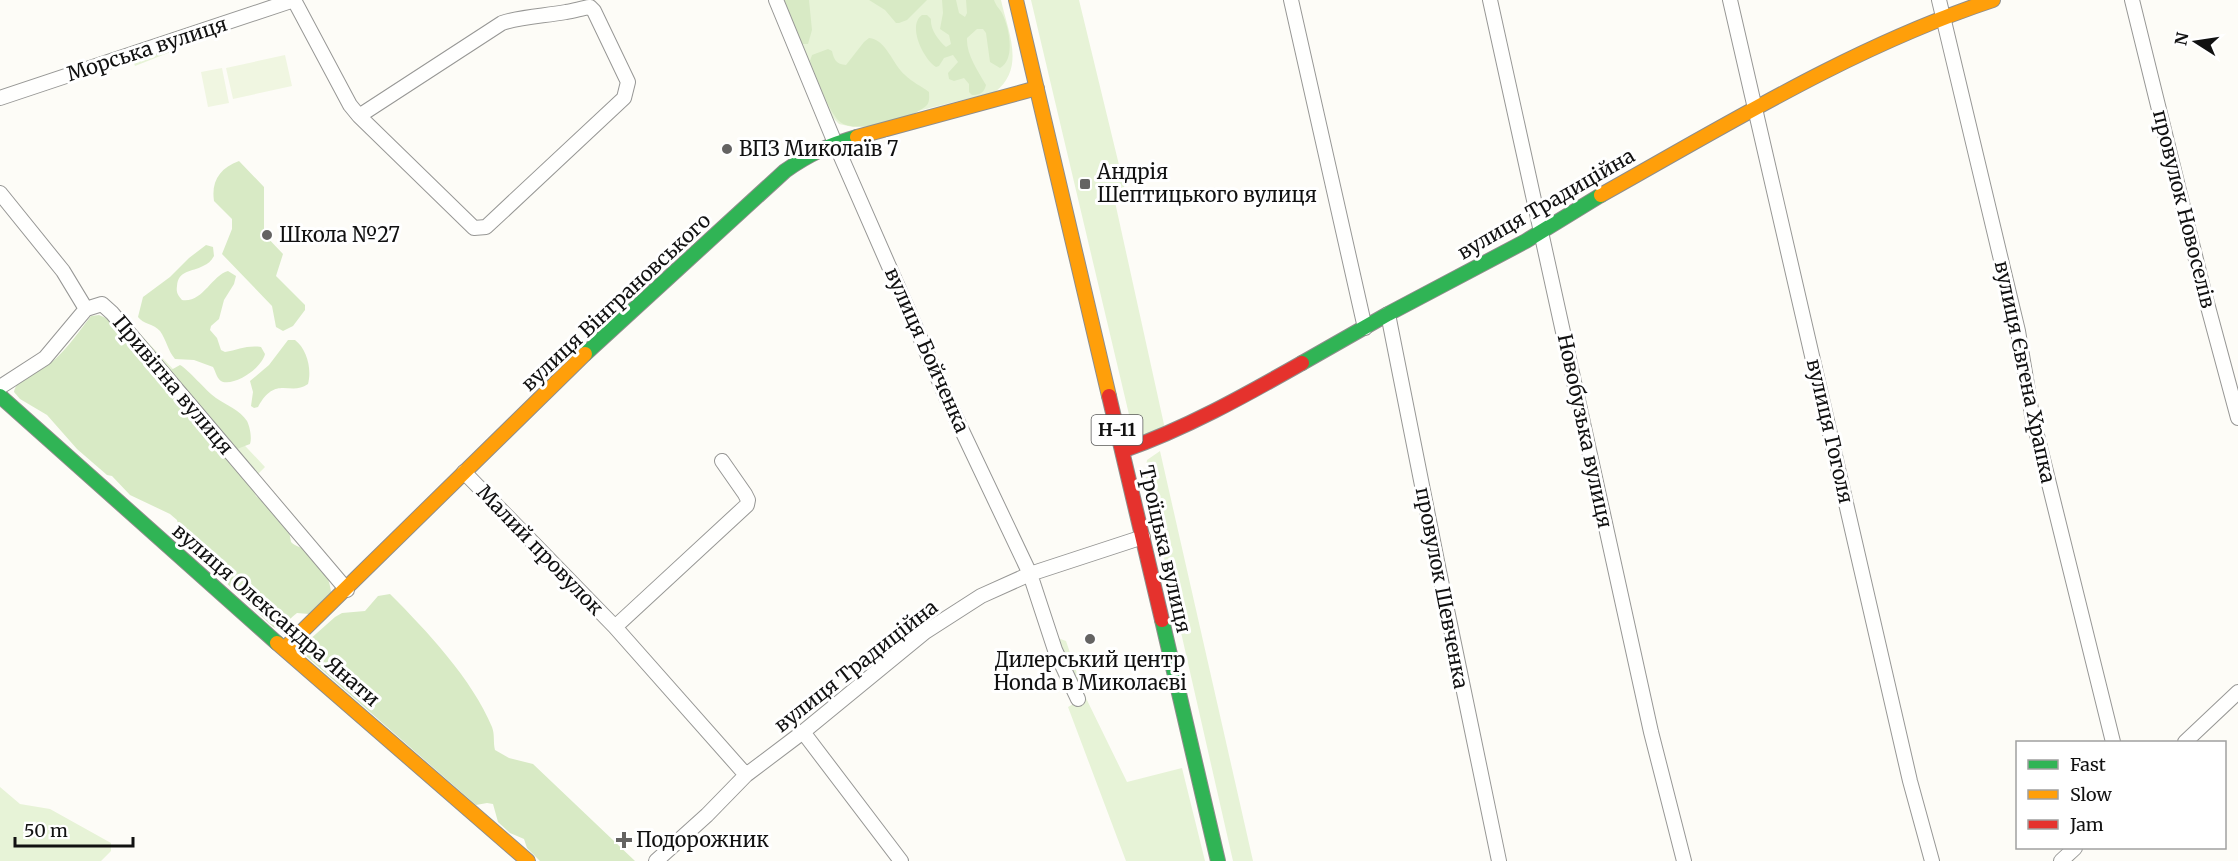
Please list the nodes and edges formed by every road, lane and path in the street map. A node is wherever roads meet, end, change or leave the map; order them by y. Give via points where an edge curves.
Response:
1 (294, 0) edge
2 (776, 0) edge
3 (1016, 0) edge
4 (1291, 0) edge
5 (1490, 0) edge
6 (1730, 0) edge
7 (1939, 0) edge
8 (1993, 0) edge
9 (2132, 0) edge
10 (1942, 16) junction
11 (1037, 88) junction
12 (0, 98) edge
13 (1755, 108) junction
14 (359, 116) junction
15 (835, 143) junction
16 (0, 193) edge
17 (1541, 231) junction
18 (86, 309) junction
19 (1388, 314) junction
20 (1365, 327) junction
21 (0, 387) edge
22 (0, 396) edge
23 (2238, 418) edge
24 (1122, 451) junction
25 (722, 460) dead end
26 (464, 472) junction
27 (1143, 537) junction
28 (1030, 574) junction
29 (347, 590) junction
30 (615, 627) junction
31 (284, 649) junction
32 (2238, 692) edge
33 (1078, 699) dead end
34 (803, 732) junction
35 (2113, 741) edge
36 (2186, 741) edge
37 (746, 775) junction
38 (2074, 849) edge
39 (528, 861) edge
40 (656, 861) edge
41 (901, 861) edge
42 (1218, 861) edge
43 (1499, 861) edge
44 (1684, 861) edge
45 (1932, 861) edge
46 (2061, 861) edge

1 - 12 street, Морська вулиця
1 - 14 street
2 - 15 street, вулиця Бойченка
3 - 11 street, Троїцька вулиця / Н-11
4 - 20 street
5 - 17 street, Новобузька вулиця
6 - 13 street, вулиця Гоголя
7 - 10 street, вулиця Євгена Храпка
8 - 10 street, вулиця Традиційна
9 - 23 street, провулок Новоселів
10 - 13 street, вулиця Традиційна
10 - 35 street, вулиця Євгена Храпка via 2018,331 2032,415
11 - 15 street, вулиця Вінграновського
11 - 24 street, Троїцька вулиця / Н-11
13 - 17 street, вулиця Традиційна
13 - 45 street, вулиця Гоголя via 1910,781
14 - 14 street via 470,226 479,229 486,227 624,98 628,82 590,7 502,22
15 - 26 street, вулиця Вінграновського via 809,154 785,171
15 - 28 street, вулиця Бойченка via 947,399
16 - 18 street, Привітна вулиця via 63,271
17 - 19 street, вулиця Традиційна
17 - 44 street, Новобузька вулиця via 1651,732
18 - 21 street via 45,358
18 - 29 street, Привітна вулиця via 102,304 112,314
19 - 20 street, вулиця Традиційна
19 - 43 street, провулок Шевченка
20 - 24 street, вулиця Традиційна via 1257,389 1162,437
22 - 31 street, вулиця Олександра Янати
24 - 27 street, Троїцька вулиця / Н-11
25 - 30 street, Малий провулок via 745,494 747,505
26 - 29 street, вулиця Вінграновського
26 - 30 street, Малий провулок
27 - 28 street, вулиця Традиційна
27 - 42 street, Троїцька вулиця / Н-11
28 - 33 street, вулиця Бойченка via 1055,650
28 - 34 street, вулиця Традиційна via 981,597 925,632
29 - 31 street, вулиця Вінграновського
30 - 37 street, Малий провулок
31 - 39 street, вулиця Олександра Янати
32 - 36 street
34 - 37 street, вулиця Традиційна
34 - 41 street
37 - 40 street, вулиця Традиційна
38 - 46 street

